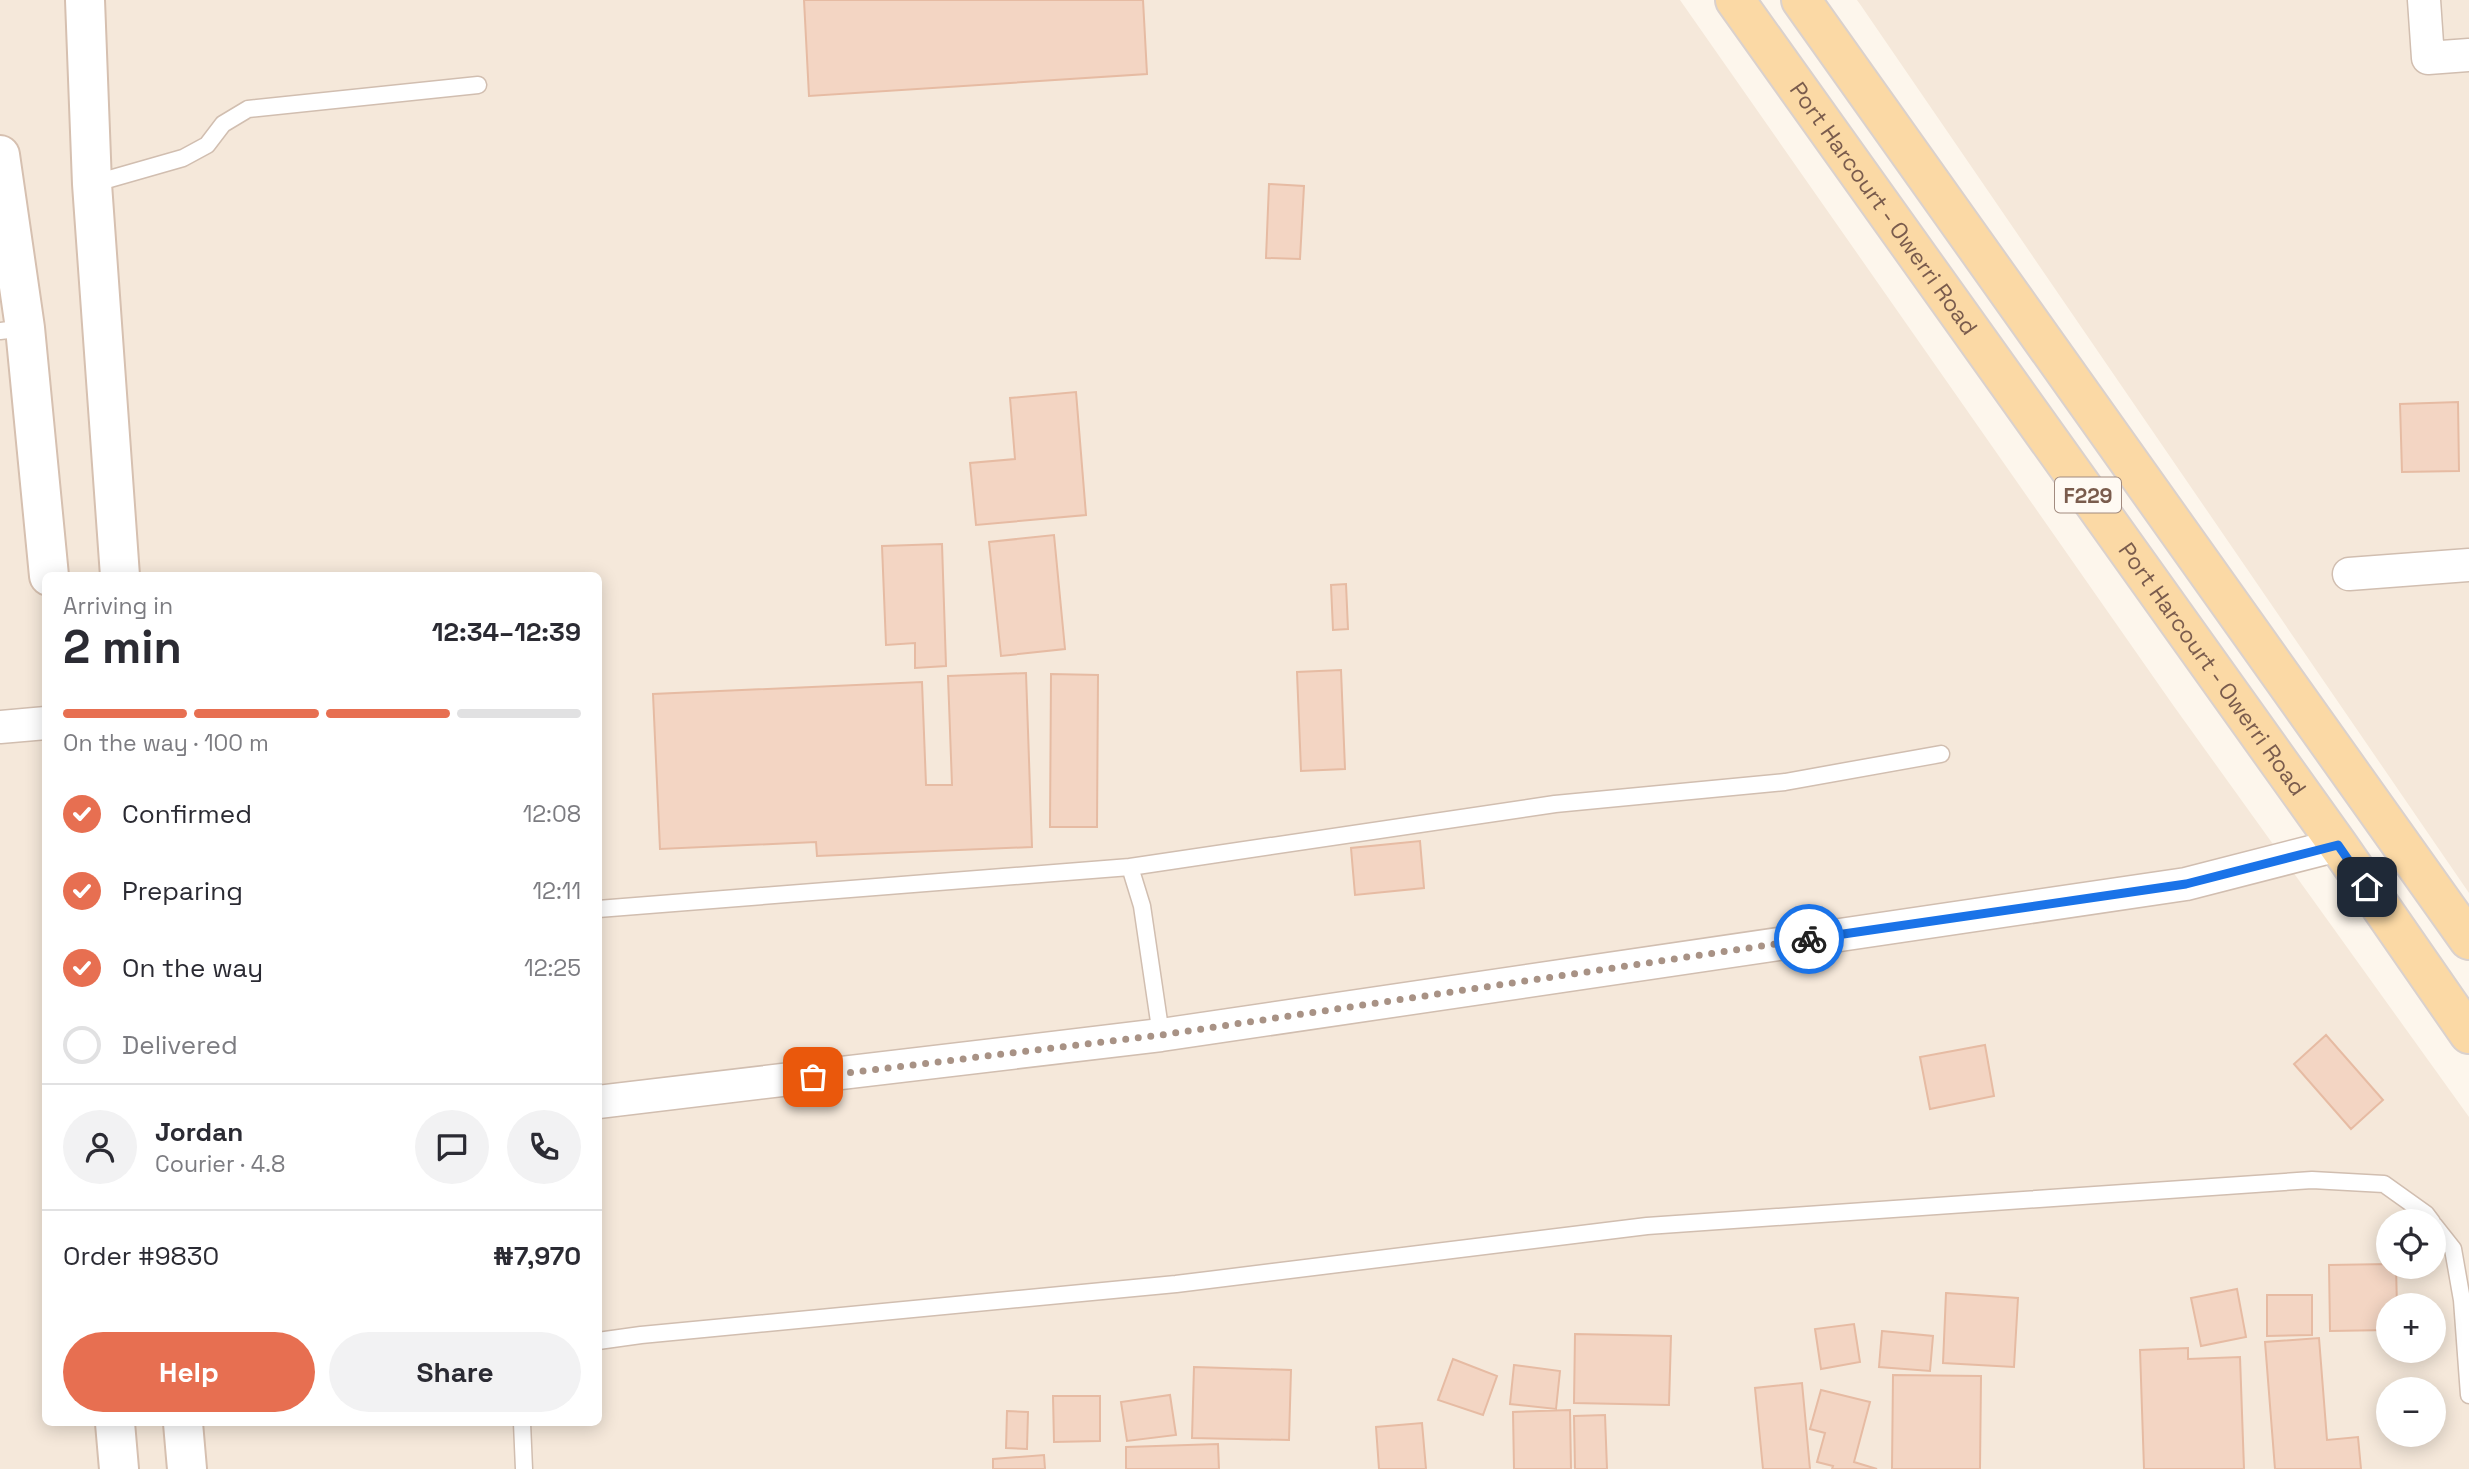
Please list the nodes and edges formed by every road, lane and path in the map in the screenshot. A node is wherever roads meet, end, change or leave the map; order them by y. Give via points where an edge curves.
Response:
1 (85, 0) edge
2 (1735, 0) edge
3 (1801, 0) edge
4 (2424, 0) edge
5 (2469, 55) edge
6 (478, 85) dead end
7 (0, 155) edge
8 (92, 184) junction
9 (12, 330) edge
10 (2469, 565) edge
11 (48, 572) edge
12 (120, 572) edge
13 (2348, 574) dead end
14 (42, 723) edge
15 (0, 727) edge
16 (1941, 754) dead end
17 (2338, 845) junction
18 (1130, 867) junction
19 (602, 909) edge
20 (2469, 940) edge
21 (2469, 1034) edge
22 (1161, 1035) junction
23 (602, 1102) edge
24 (2419, 1209) edge
25 (2446, 1240) edge
26 (602, 1340) edge
27 (2469, 1395) edge
28 (115, 1426) edge
29 (183, 1426) edge
30 (522, 1426) edge
31 (119, 1469) edge
32 (187, 1469) edge
33 (524, 1469) edge

1 - 8 street
2 - 17 main road, Port Harcourt - Owerri Road / F229
3 - 20 main road, F229
4 - 5 street via 2428,58
6 - 8 lane via 248,109 223,124 207,145 183,158
7 - 9 street
8 - 12 street
9 - 11 street
10 - 13 street
14 - 15 street
16 - 18 lane via 1786,782 1556,804
17 - 21 main road, Port Harcourt - Owerri Road / F229
17 - 22 street via 2186,884
18 - 19 lane
18 - 22 lane via 1142,906
22 - 23 street
24 - 26 lane via 2384,1184 2299,1181 1647,1226 1176,1284
25 - 27 lane via 2453,1249 2462,1300
28 - 31 street
29 - 32 street
30 - 33 lane

